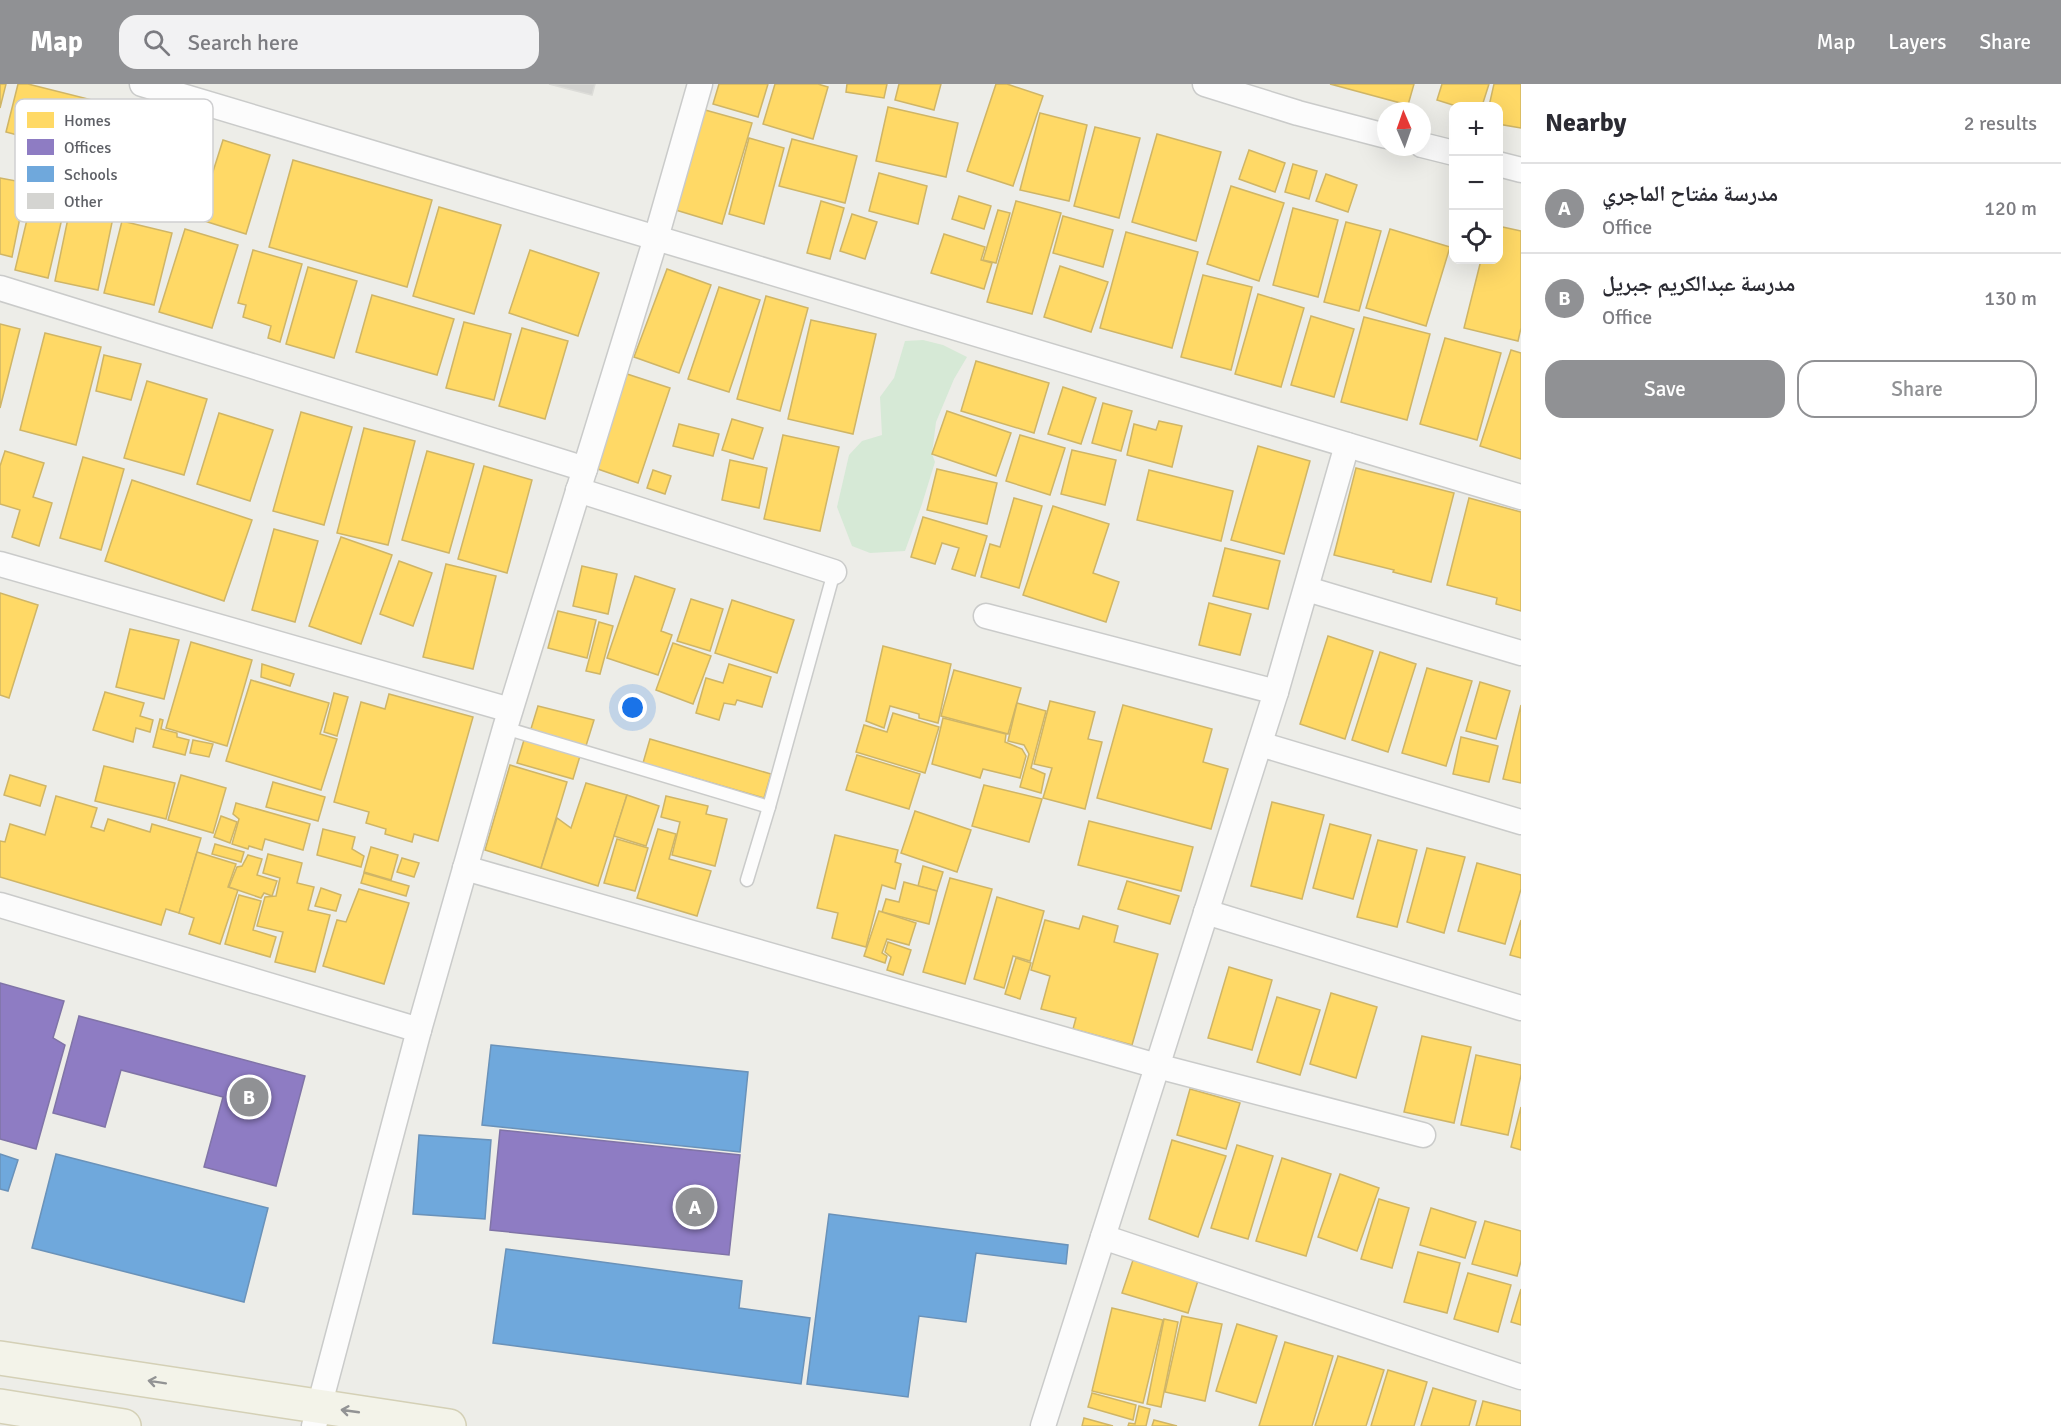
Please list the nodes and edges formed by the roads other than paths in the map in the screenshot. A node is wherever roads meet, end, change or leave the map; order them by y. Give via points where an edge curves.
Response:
1 (142, 84) edge
2 (700, 84) edge
3 (1205, 84) edge
4 (192, 99) edge
5 (213, 105) edge
6 (1377, 134) edge
7 (1431, 147) edge
8 (1449, 152) edge
9 (1503, 165) edge
10 (1521, 170) edge
11 (656, 238) junction
12 (0, 288) edge
13 (1347, 445) junction
14 (582, 480) junction
15 (1521, 497) edge
16 (0, 564) edge
17 (834, 572) joint
18 (1307, 589) junction
19 (986, 616) dead end
20 (1521, 653) edge
21 (1276, 692) junction
22 (507, 719) junction
23 (1260, 744) junction
24 (770, 807) junction
25 (1521, 822) edge
26 (465, 868) junction
27 (747, 880) dead end
28 (0, 905) edge
29 (1206, 912) junction
30 (1521, 1008) edge
31 (419, 1030) junction
32 (1157, 1066) junction
33 (1423, 1135) dead end
34 (1103, 1237) junction
35 (0, 1358) edge
36 (1521, 1377) edge
37 (0, 1406) edge
38 (316, 1416) edge
39 (124, 1426) edge
40 (449, 1426) edge
41 (1043, 1426) edge

1 - 4 street
2 - 11 street
3 - 6 street
5 - 11 street
7 - 8 street
9 - 10 street
11 - 13 street
11 - 14 street
12 - 14 street
13 - 15 street
13 - 18 street
14 - 17 street
14 - 22 street
16 - 22 street
17 - 24 lane
18 - 20 street
18 - 21 street
19 - 21 street
21 - 23 street
22 - 24 lane
22 - 26 street
23 - 25 street
23 - 29 street
24 - 27 lane
26 - 31 street
26 - 32 street
28 - 31 street
29 - 30 street
29 - 32 street
31 - 38 street
32 - 33 street
32 - 34 street
34 - 36 street
34 - 41 street
38 -> 35 main road
37 - 39 main road
40 -> 38 main road

